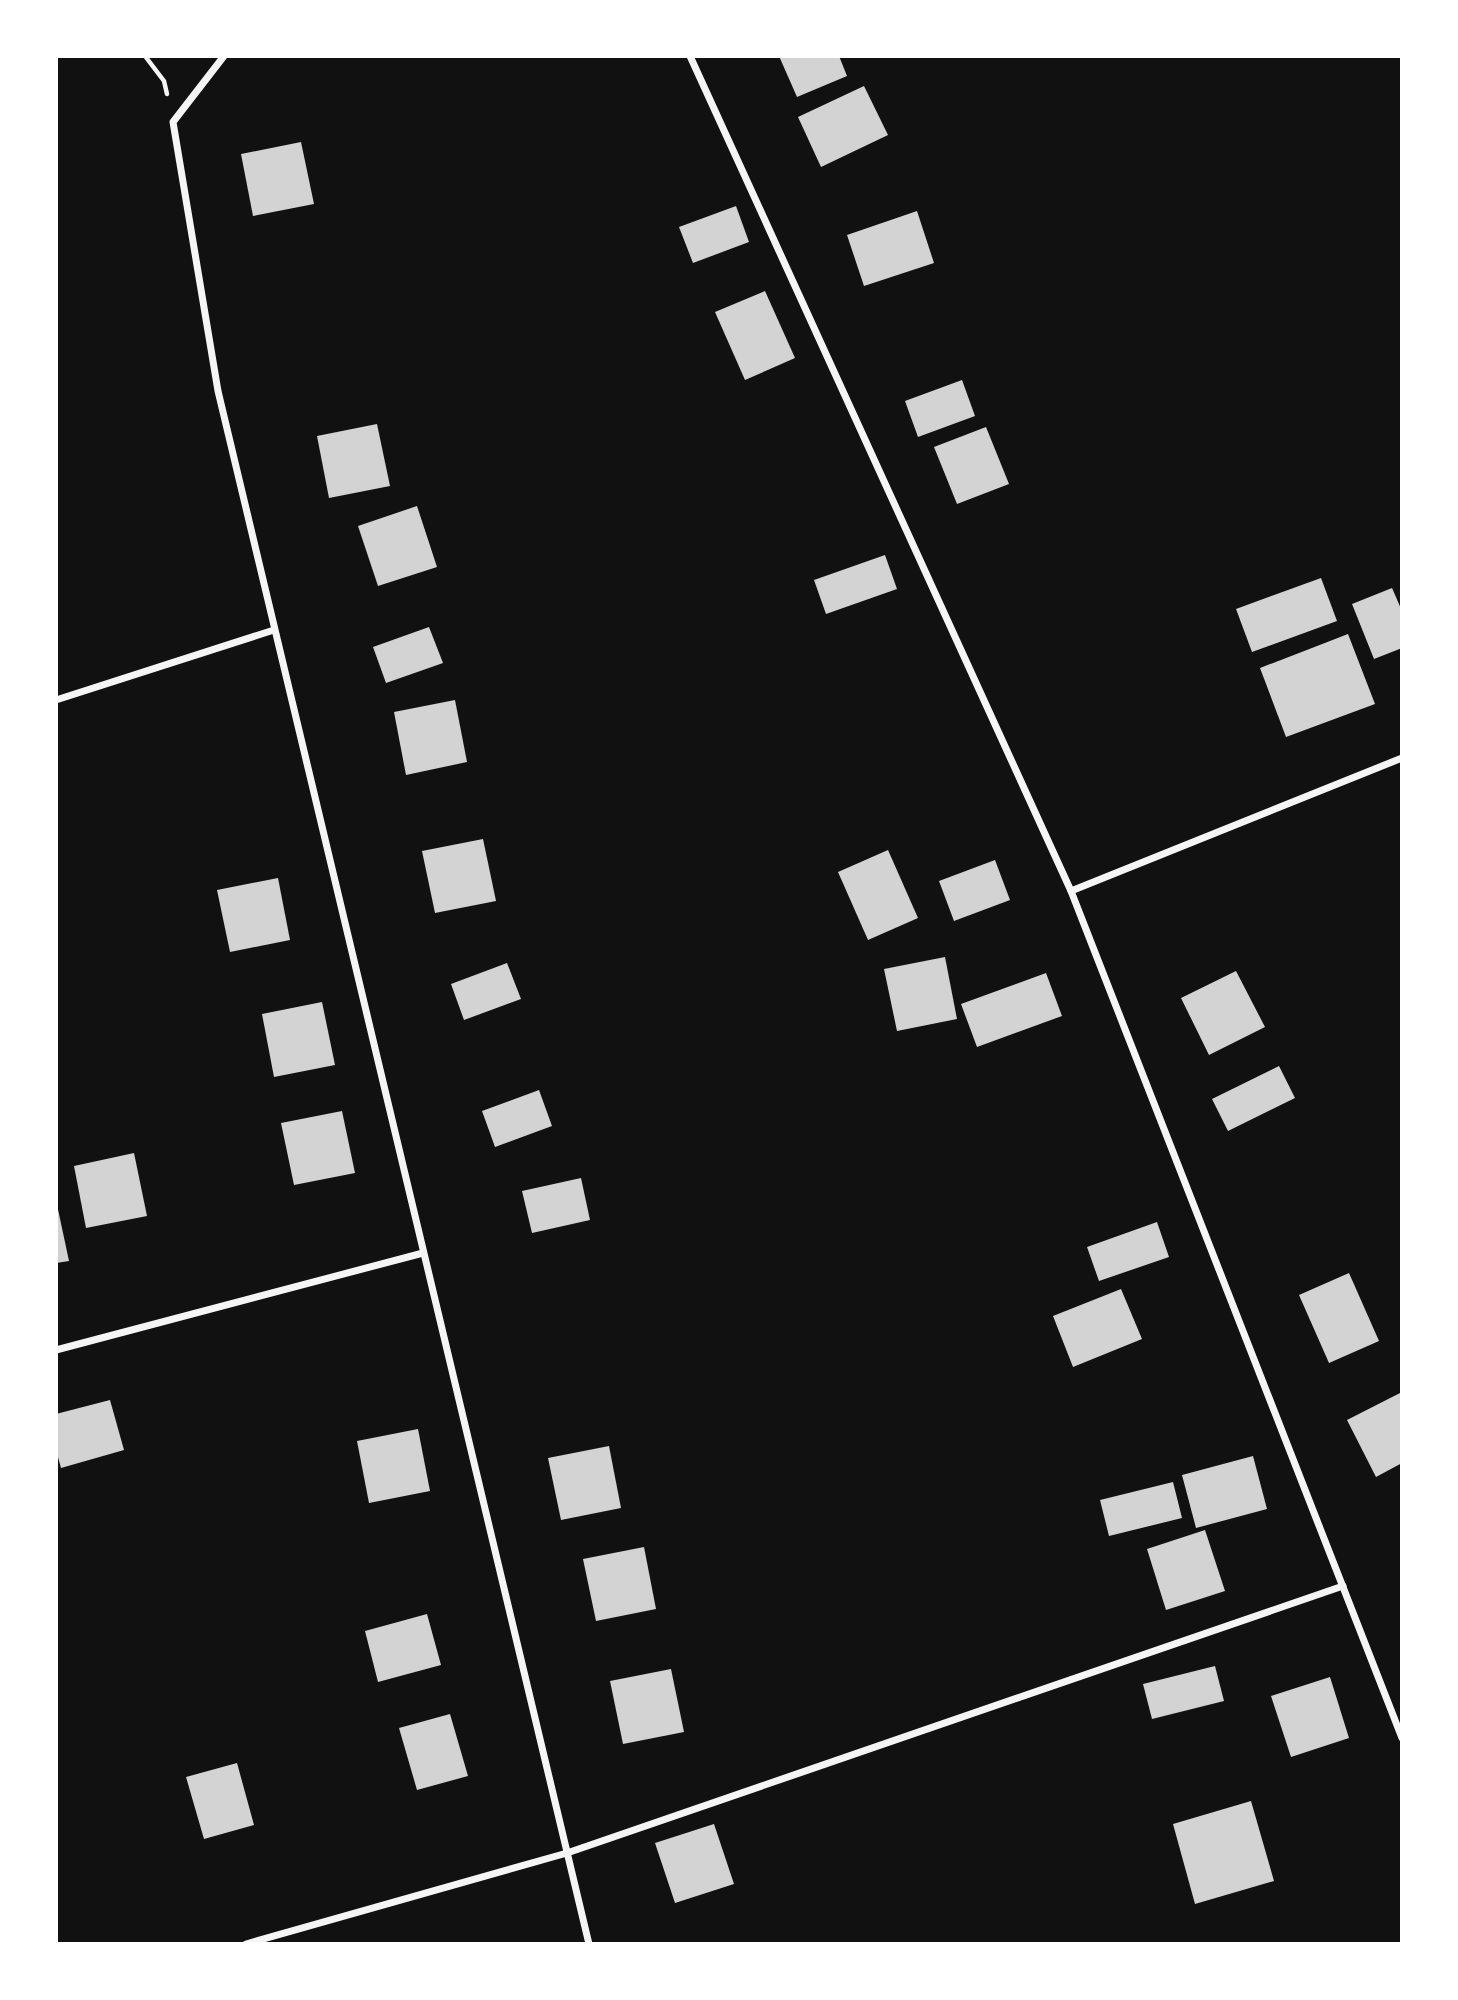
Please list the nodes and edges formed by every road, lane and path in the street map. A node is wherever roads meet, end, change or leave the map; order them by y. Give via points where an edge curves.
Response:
1 (145, 56) edge
2 (224, 56) edge
3 (690, 56) edge
4 (173, 122) junction
5 (274, 630) junction
6 (56, 699) edge
7 (1402, 758) edge
8 (1071, 891) junction
9 (423, 1253) junction
10 (56, 1350) edge
11 (1343, 1586) junction
12 (1402, 1738) edge
13 (567, 1853) junction
14 (246, 1944) edge
15 (589, 1944) edge

1 - 4 path via 164,81
2 - 4 street
3 - 8 street
4 - 5 street via 218,391
5 - 6 street
5 - 9 street
7 - 8 street
8 - 11 street
9 - 10 street
9 - 13 street
11 - 12 street
11 - 13 street
13 - 14 street
13 - 15 street

